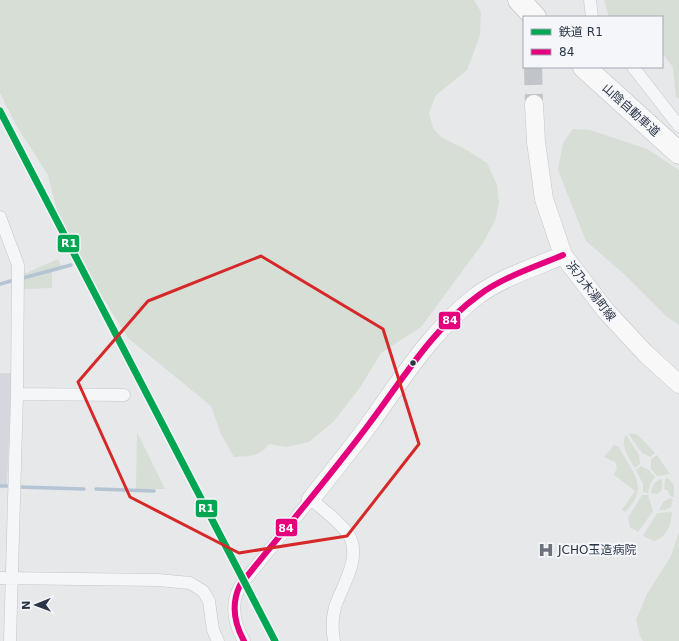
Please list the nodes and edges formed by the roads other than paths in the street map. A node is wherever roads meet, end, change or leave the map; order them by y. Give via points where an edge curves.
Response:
1 (519, 0) edge
2 (529, 0) edge
3 (590, 0) edge
4 (534, 16) edge
5 (544, 16) edge
6 (592, 16) edge
7 (585, 68) edge
8 (595, 68) edge
9 (634, 68) edge
10 (534, 104) tunnel mouth
11 (679, 126) edge
12 (679, 144) edge
13 (679, 153) edge
14 (0, 217) edge
15 (563, 255) junction
16 (679, 384) edge
17 (17, 394) junction
18 (124, 395) dead end
19 (311, 499) junction
20 (5, 578) edge
21 (10, 641) edge
22 (218, 641) edge
23 (244, 641) edge
24 (334, 641) edge

1 - 4 highway
2 - 5 highway
3 - 6 street
7 - 13 highway, 山陰自動車道
8 - 12 highway, 山陰自動車道
9 - 11 street
10 - 15 street, 浜乃木湯町線 via 544,200
14 - 17 street via 18,266
15 - 16 street, 浜乃木湯町線 via 606,311 645,353
15 - 19 street via 480,294 458,311 422,351
17 - 18 street
17 - 20 street
19 - 23 street via 236,593 234,614 237,630
19 - 24 street via 348,533 352,543 352,565 335,609 332,630
20 - 21 street
20 - 22 street via 158,580 190,583 203,591 208,600 213,630

